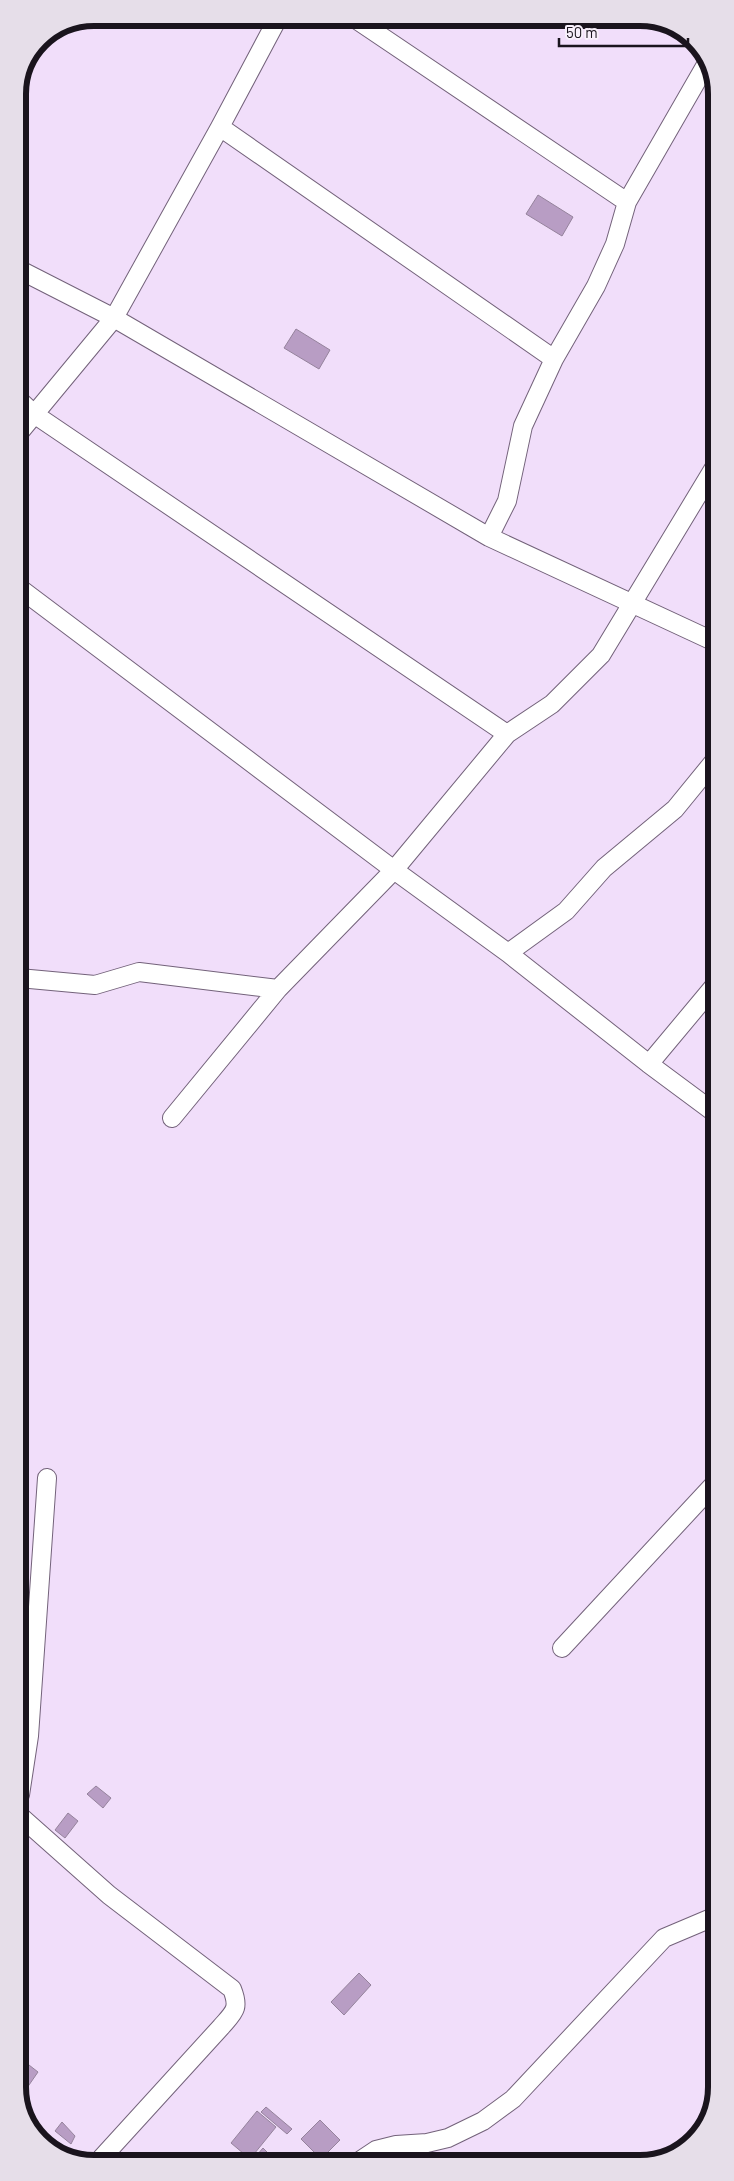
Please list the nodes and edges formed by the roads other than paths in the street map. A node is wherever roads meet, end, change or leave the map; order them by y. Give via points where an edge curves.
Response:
1 (274, 26) edge
2 (366, 26) edge
3 (703, 69) edge
4 (220, 127) junction
5 (627, 202) junction
6 (26, 273) edge
7 (114, 318) junction
8 (554, 359) junction
9 (26, 406) edge
10 (34, 414) junction
11 (26, 424) edge
12 (708, 478) edge
13 (489, 537) junction
14 (26, 593) edge
15 (632, 605) junction
16 (708, 639) edge
17 (507, 734) junction
18 (708, 769) edge
19 (394, 870) junction
20 (508, 953) junction
21 (26, 979) edge
22 (278, 989) junction
23 (708, 993) edge
24 (649, 1064) junction
25 (708, 1108) edge
26 (172, 1118) dead end
27 (47, 1478) dead end
28 (708, 1491) edge
29 (562, 1648) dead end
30 (26, 1756) edge
31 (26, 1821) edge
32 (708, 1919) edge
33 (104, 2155) edge
34 (368, 2155) edge

1 - 4 street
2 - 5 street
3 - 5 street
4 - 7 street
4 - 8 street
5 - 8 street via 615,244 596,286
6 - 7 street
7 - 10 street
7 - 13 street
8 - 13 street via 523,426 507,501
9 - 10 street
10 - 11 street
10 - 17 street
12 - 15 street
13 - 15 street
14 - 19 street
15 - 16 street
15 - 17 street via 601,655 552,704
17 - 19 street
18 - 20 street via 675,809 604,868 566,911
19 - 20 street
19 - 22 street
20 - 24 street
21 - 22 street via 95,985 139,972
22 - 26 street
23 - 24 street
24 - 25 street
27 - 30 street
28 - 29 street
31 - 33 street via 110,1895 232,1989 237,2002 222,2027
32 - 34 street via 664,1938 513,2099 483,2121 448,2138 396,2145

